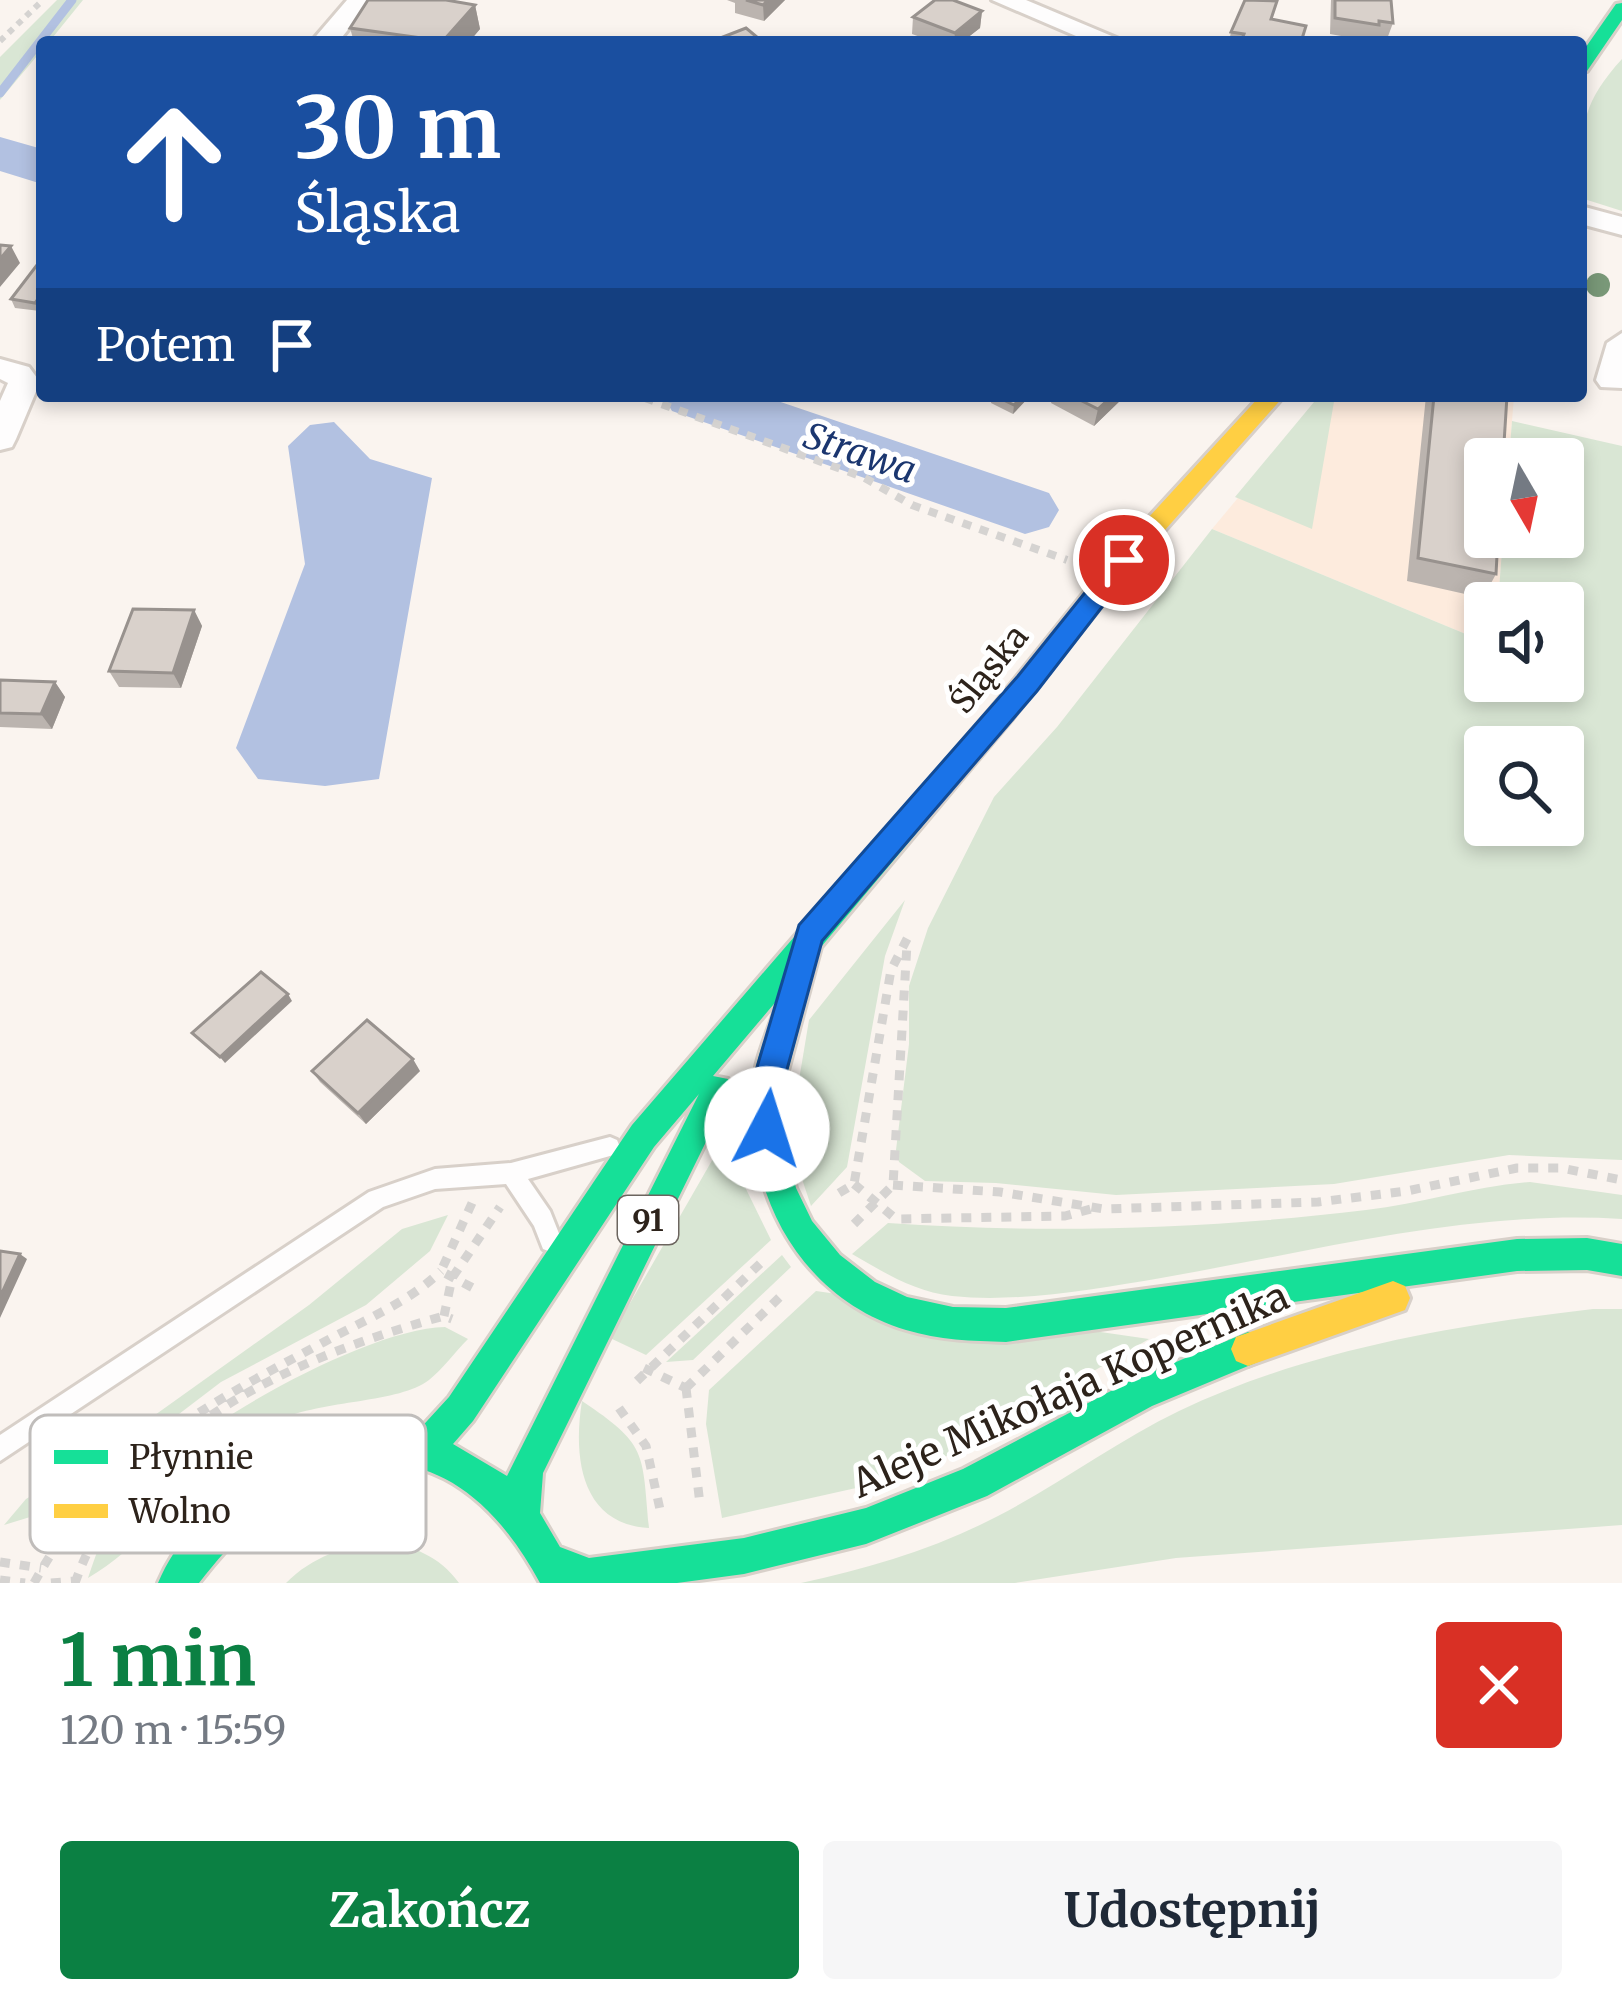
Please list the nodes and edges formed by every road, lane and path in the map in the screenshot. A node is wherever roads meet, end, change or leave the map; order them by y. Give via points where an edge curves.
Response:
1 (43, 0) edge
2 (360, 0) edge
3 (1004, 0) edge
4 (1622, 8) edge
5 (1602, 31) junction
6 (329, 36) edge
7 (1097, 36) edge
8 (1587, 37) edge
9 (0, 41) edge
10 (1587, 60) edge
11 (1587, 216) edge
12 (1622, 226) edge
13 (1622, 344) edge
14 (12, 376) edge
15 (1612, 380) dead end
16 (657, 402) edge
17 (1268, 402) edge
18 (0, 440) edge
19 (1085, 567) dead end
20 (809, 934) junction
21 (909, 935) dead end
22 (643, 1136) junction
23 (512, 1173) junction
24 (1622, 1180) edge
25 (854, 1184) dead end
26 (893, 1185) junction
27 (875, 1203) junction
28 (1092, 1209) junction
29 (1622, 1260) edge
30 (817, 1261) junction
31 (556, 1265) junction
32 (441, 1270) dead end
33 (1622, 1274) edge
34 (51, 1415) edge
35 (197, 1415) edge
36 (220, 1415) edge
37 (30, 1429) edge
38 (427, 1447) joint
39 (0, 1449) edge
40 (522, 1519) junction
41 (48, 1553) edge
42 (86, 1553) edge
43 (199, 1553) edge
44 (707, 1560) junction
45 (0, 1562) edge
46 (41, 1568) junction
47 (555, 1572) edge
48 (0, 1580) edge
49 (75, 1582) edge
50 (25, 1583) edge
51 (34, 1583) edge
52 (51, 1583) edge
53 (176, 1583) edge

1 - 9 path
2 - 6 street
3 - 7 street
4 - 5 main road
5 - 8 main road
5 - 10 main road
11 - 12 street
13 - 15 street
14 - 18 street
16 - 19 path
17 - 20 main road, Śląska / 91
20 - 22 main road, Śląska / 91
20 - 30 main road via 768,1084 767,1129 785,1208
20 - 40 main road, Śląska / 91 via 696,1124 586,1342 525,1471
21 - 26 path
22 - 23 lane
22 - 31 main road, Śląska / 91
23 - 31 lane via 542,1219
23 - 34 lane via 435,1179 363,1206
23 - 36 path via 495,1220 452,1279 444,1316 350,1345
24 - 28 path via 1517,1168 1318,1202
25 - 27 path
26 - 27 path
26 - 28 path
27 - 28 path via 896,1219
27 - 30 path
29 - 30 main road via 1517,1255 1111,1313 949,1326 890,1310
30 - 44 path via 686,1388
31 - 38 main road, Śląska / 91
32 - 35 path
33 - 44 main road, Aleje Mikołaja Kopernika via 1391,1298 1141,1394 974,1483 866,1526
37 - 39 lane
38 - 40 main road via 468,1467
40 - 47 main road
41 - 46 path
42 - 49 path
43 - 53 main road
44 - 47 main road, Aleje Mikołaja Kopernika via 589,1576
45 - 46 path
46 - 51 path
48 - 50 path
49 - 52 path

